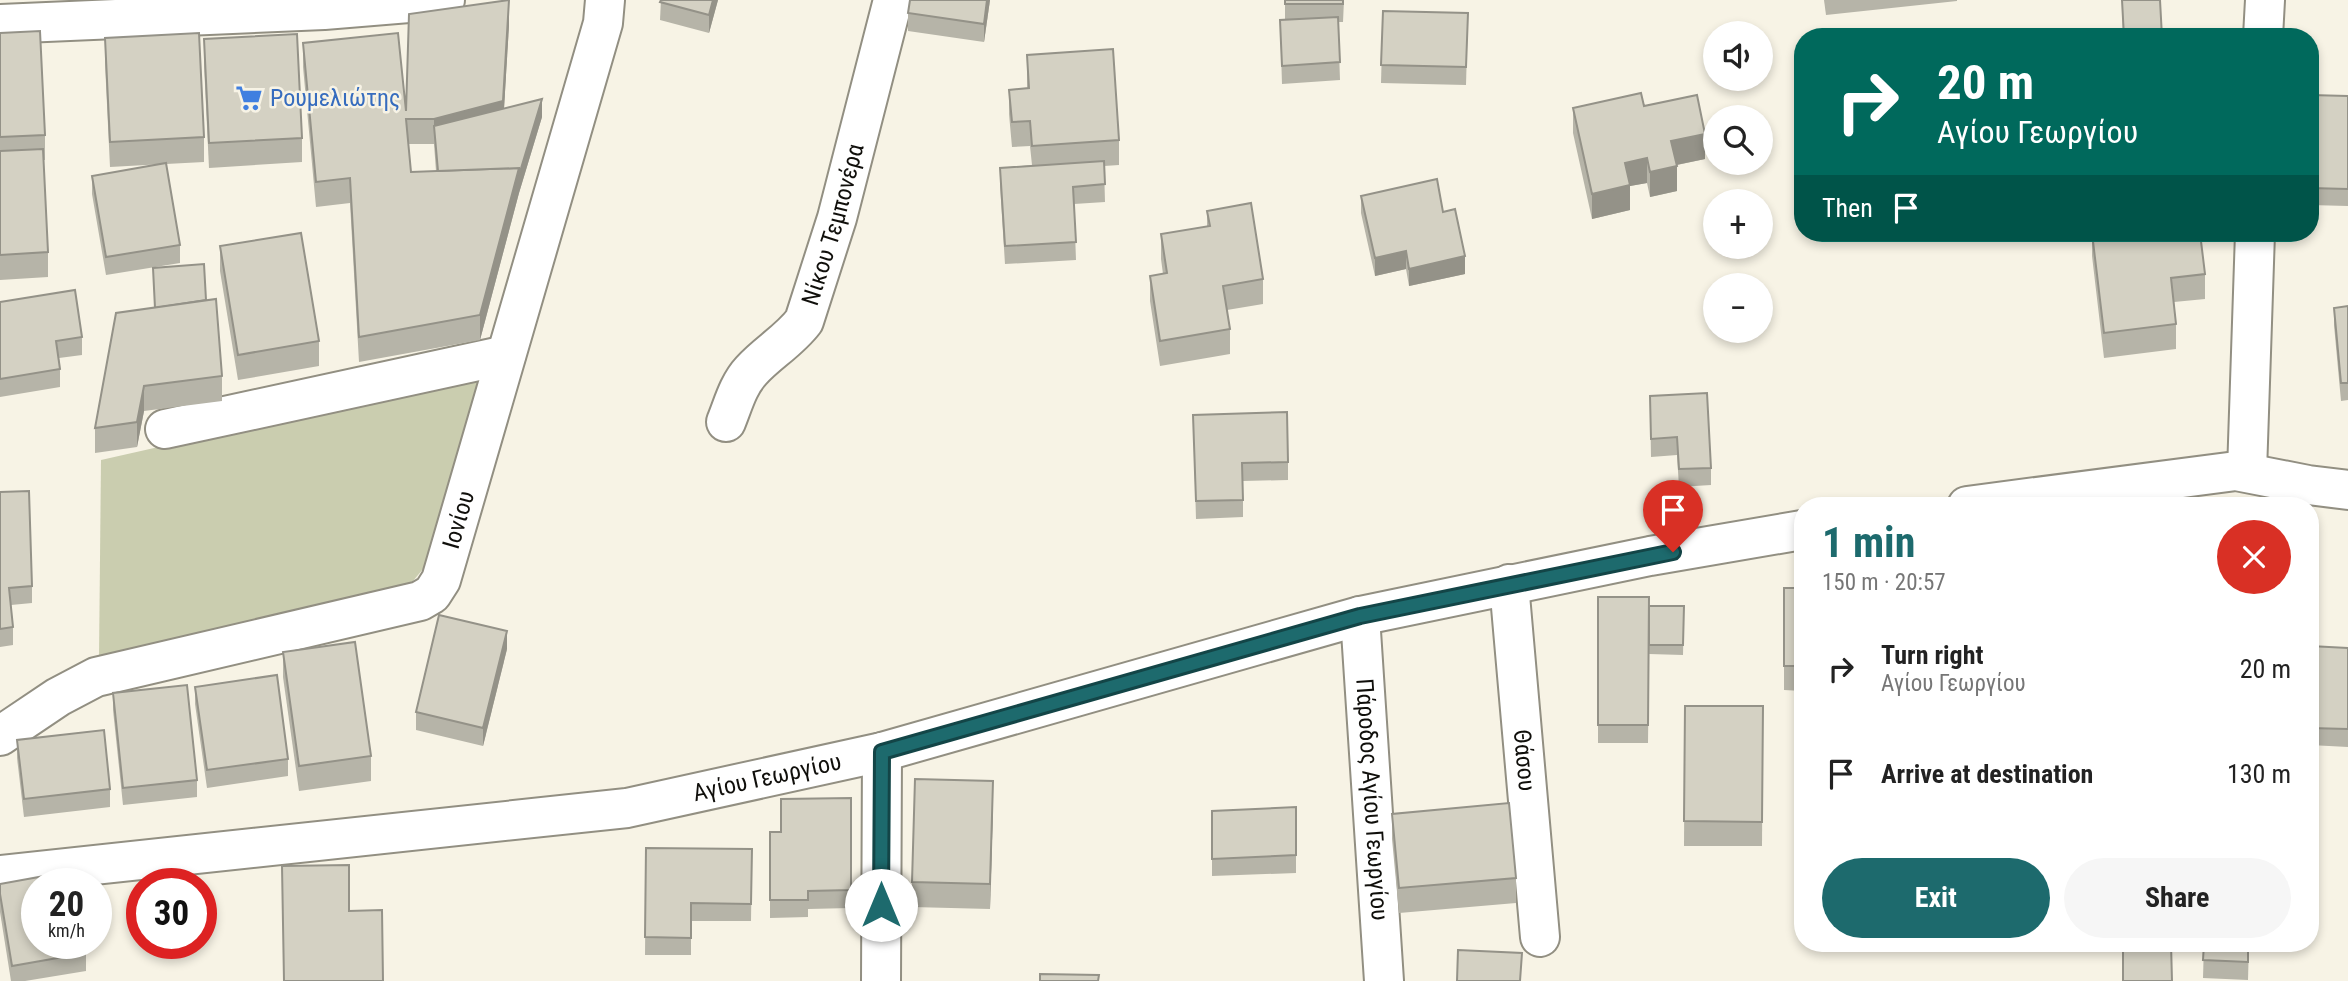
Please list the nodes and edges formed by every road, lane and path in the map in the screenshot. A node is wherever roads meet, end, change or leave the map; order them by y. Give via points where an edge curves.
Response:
1 (444, 0) edge
2 (605, 0) edge
3 (893, 0) edge
4 (2265, 0) edge
5 (377, 4) edge
6 (0, 24) edge
7 (2263, 28) edge
8 (2255, 242) edge
9 (506, 355) junction
10 (726, 422) dead end
11 (165, 429) dead end
12 (2247, 472) junction
13 (2348, 490) edge
14 (2034, 497) edge
15 (1794, 531) edge
16 (1509, 584) junction
17 (1360, 616) junction
18 (0, 736) edge
19 (882, 752) junction
20 (0, 875) edge
21 (1540, 937) dead end
22 (881, 981) edge
23 (1384, 981) edge

1 - 5 street
2 - 9 street, Ιονίου via 603,23
3 - 10 street, Νίκου Τεμπονέρα via 837,218 804,321 750,372
4 - 7 street
5 - 6 street
8 - 12 street
9 - 11 street
9 - 18 street, Ιονίου via 441,580 432,594 420,601 96,677
12 - 13 street
12 - 14 street
15 - 16 street, Αγίου Γεωργίου
16 - 17 street, Αγίου Γεωργίου
16 - 21 street, Θάσου
17 - 19 street, Αγίου Γεωργίου
17 - 23 street, Πάροδος Αγίου Γεωργίου
19 - 20 street, Αγίου Γεωργίου via 626,808
19 - 22 street

